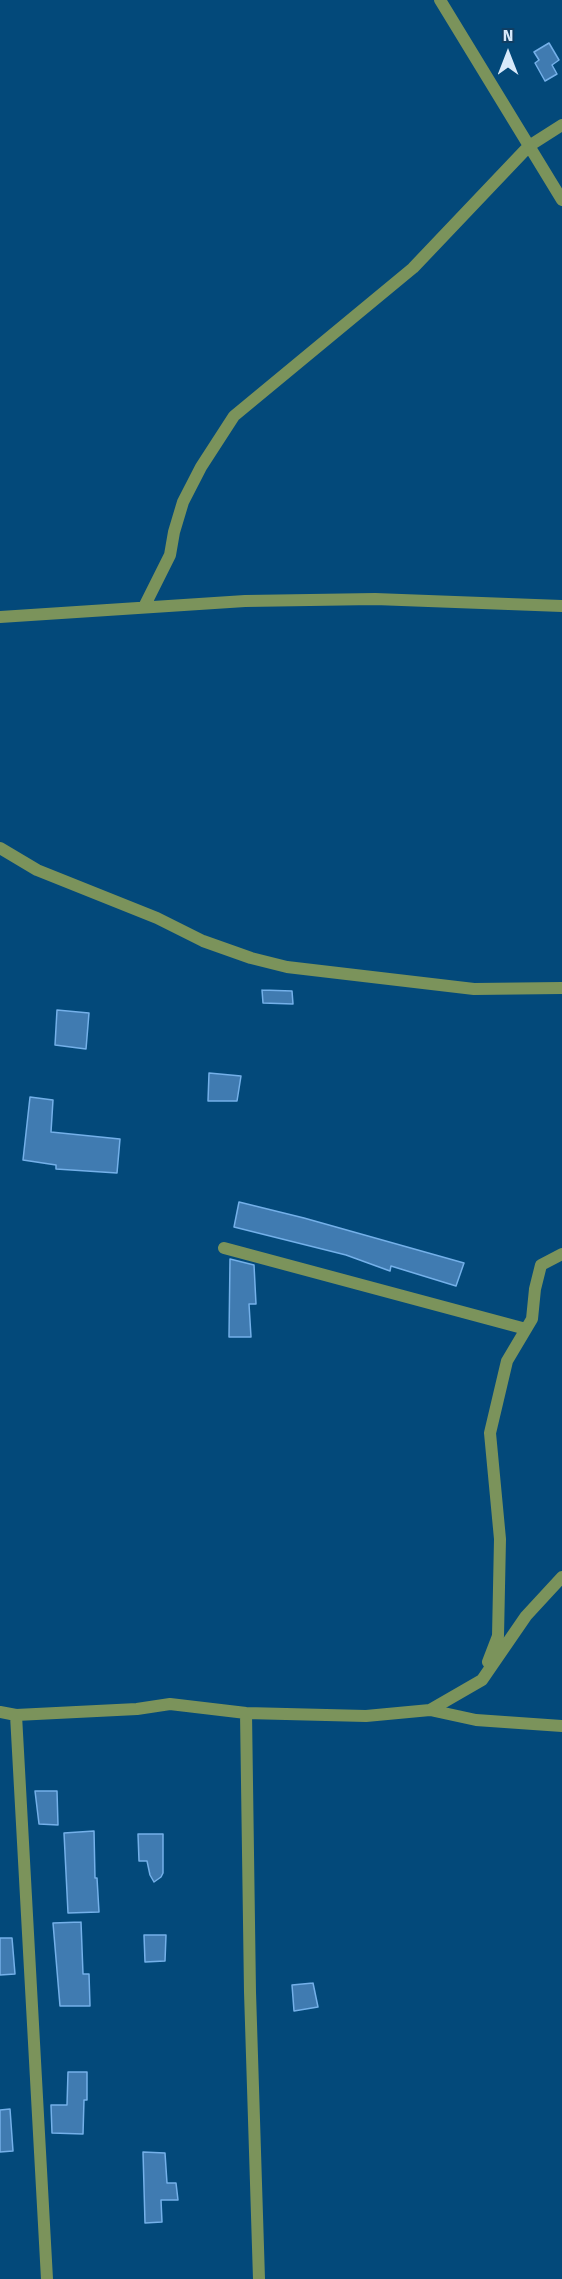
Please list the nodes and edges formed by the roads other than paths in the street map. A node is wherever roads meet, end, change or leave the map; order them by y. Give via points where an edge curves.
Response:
1 (440, 0) edge
2 (562, 125) edge
3 (529, 146) junction
4 (562, 200) edge
5 (562, 606) edge
6 (144, 607) junction
7 (0, 617) edge
8 (0, 849) edge
9 (562, 988) edge
10 (224, 1248) dead end
11 (562, 1254) edge
12 (526, 1329) junction
13 (562, 1577) edge
14 (482, 1680) junction
15 (430, 1710) junction
16 (0, 1712) edge
17 (246, 1713) junction
18 (16, 1714) junction
19 (562, 1726) edge
20 (47, 2279) edge
21 (259, 2279) edge

1 - 3 street
2 - 3 street
3 - 4 street
3 - 6 street via 413,268 234,416 183,501 170,555
5 - 6 street via 375,599
6 - 7 street
8 - 9 street via 37,870 158,918 203,941 287,967 474,989
10 - 12 street
11 - 12 street via 541,1265 532,1319
12 - 14 street via 507,1361 490,1433 500,1539 498,1636
13 - 14 street via 526,1616
14 - 15 street
15 - 17 street via 366,1716
15 - 19 street via 476,1720
16 - 18 street
17 - 18 street via 170,1704
17 - 21 street
18 - 20 street

